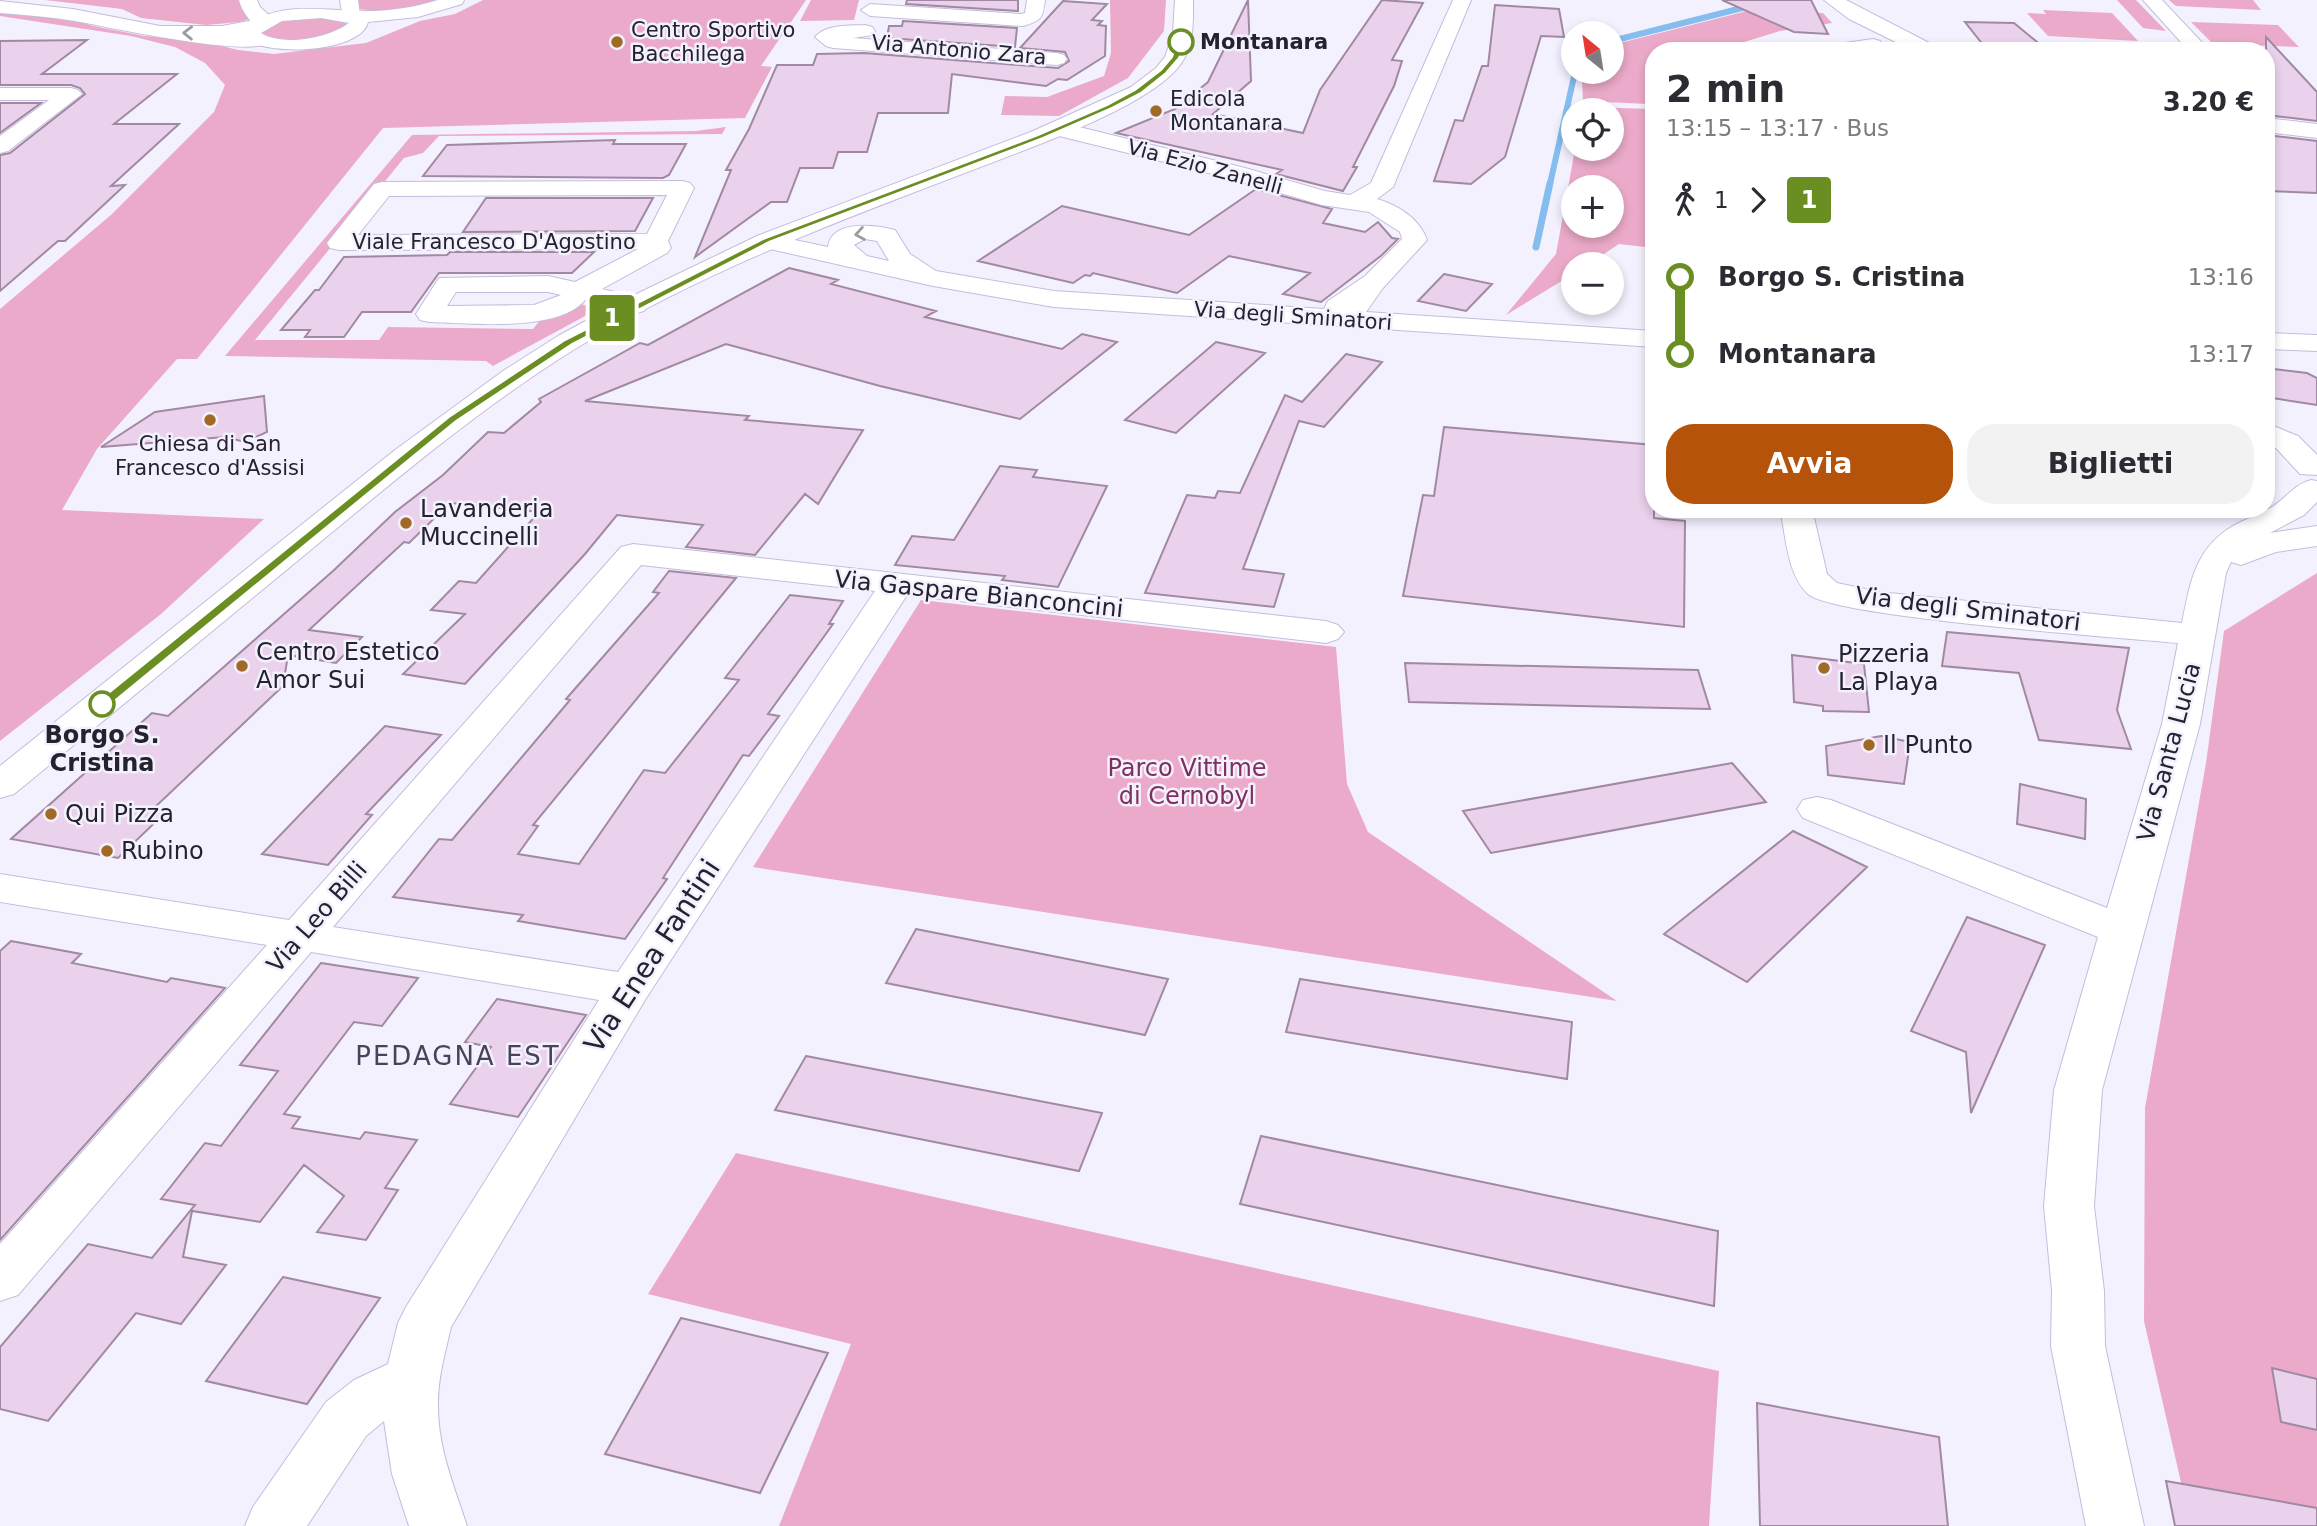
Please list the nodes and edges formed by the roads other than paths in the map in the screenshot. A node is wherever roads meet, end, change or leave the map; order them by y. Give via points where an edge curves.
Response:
1 (248, 0) edge
2 (455, 0) edge
3 (1035, 0) edge
4 (1184, 0) edge
5 (1462, 0) edge
6 (1833, 0) edge
7 (2152, 0) edge
8 (872, 5) edge
9 (0, 7) edge
10 (351, 16) edge
11 (259, 30) junction
12 (1909, 41) joint
13 (1905, 42) edge
14 (2192, 42) edge
15 (1057, 59) dead end
16 (0, 94) edge
17 (2275, 126) edge
18 (1059, 129) junction
19 (2317, 131) edge
20 (0, 146) edge
21 (1351, 204) junction
22 (656, 241) junction
23 (766, 241) junction
24 (1374, 282) junction
25 (635, 306) junction
26 (1336, 319) junction
27 (1427, 325) junction
28 (1645, 338) edge
29 (2275, 341) edge
30 (2317, 343) edge
31 (2275, 423) edge
32 (2317, 435) edge
33 (2275, 436) edge
34 (2314, 479) edge
35 (2275, 517) edge
36 (1798, 518) edge
37 (2273, 518) edge
38 (2317, 536) edge
39 (633, 554) joint
40 (2209, 573) junction
41 (896, 586) junction
42 (1326, 632) dead end
43 (2199, 635) junction
44 (0, 786) edge
45 (1817, 809) dead end
46 (0, 888) edge
47 (2122, 930) junction
48 (300, 936) junction
49 (629, 989) junction
50 (0, 1280) edge
51 (412, 1378) junction
52 (274, 1526) edge
53 (438, 1526) edge
54 (2115, 1526) edge

1 - 11 main road via 251,10 262,18
2 - 10 main road via 370,24
3 - 8 main road via 1034,16 1023,20
4 - 18 main road via 1181,42 1163,72 1129,96
5 - 21 main road via 1381,187
6 - 12 main road
7 - 14 main road
8 - 15 main road, Via Antonio Zara via 863,37
9 - 11 main road via 193,37
10 - 11 main road via 310,13
10 - 11 main road via 310,43
12 - 13 main road
16 - 20 main road via 71,94
17 - 19 main road
18 - 21 main road, Via Ezio Zanelli
18 - 23 main road
21 - 24 main road, Via Ezio Zanelli via 1402,222 1415,240
22 - 22 main road, Viale Francesco D'Agostino via 682,188 382,189 339,243
22 - 25 main road, Viale Francesco D'Agostino via 658,248 579,291
23 - 25 main road
23 -> 26 main road, Via degli Sminatori via 1054,299
24 - 26 main road via 1355,308
24 - 27 main road via 1374,291 1388,307
25 - 44 main road via 513,377 405,456
26 - 27 main road, Via degli Sminatori
27 - 28 main road, Via degli Sminatori
29 - 30 main road
31 - 32 main road
33 - 34 main road via 2287,442
34 - 35 main road, Via Santa Lucia via 2302,503
36 - 43 main road, Via degli Sminatori via 1811,576 1826,591 1879,602
37 - 40 main road, Via Santa Lucia via 2237,537 2221,551
38 - 40 main road via 2269,543
39 - 41 main road, Via Gaspare Bianconcini
39 - 48 main road, Via Leo Billi
40 - 43 main road, Via Santa Lucia
41 - 42 main road, Via Gaspare Bianconcini
41 - 49 main road, Via Enea Fantini
43 - 47 main road, Via Santa Lucia via 2181,724
45 - 47 main road
46 - 48 main road
47 - 54 main road, Via Santa Lucia via 2078,1090 2069,1206 2078,1346
48 - 49 main road
48 - 50 main road, Via Leo Billi
49 - 51 main road, Via Enea Fantini via 425,1324
51 - 52 main road via 373,1397 346,1419
51 - 53 main road, Via Enea Fantini via 410,1411 421,1474

